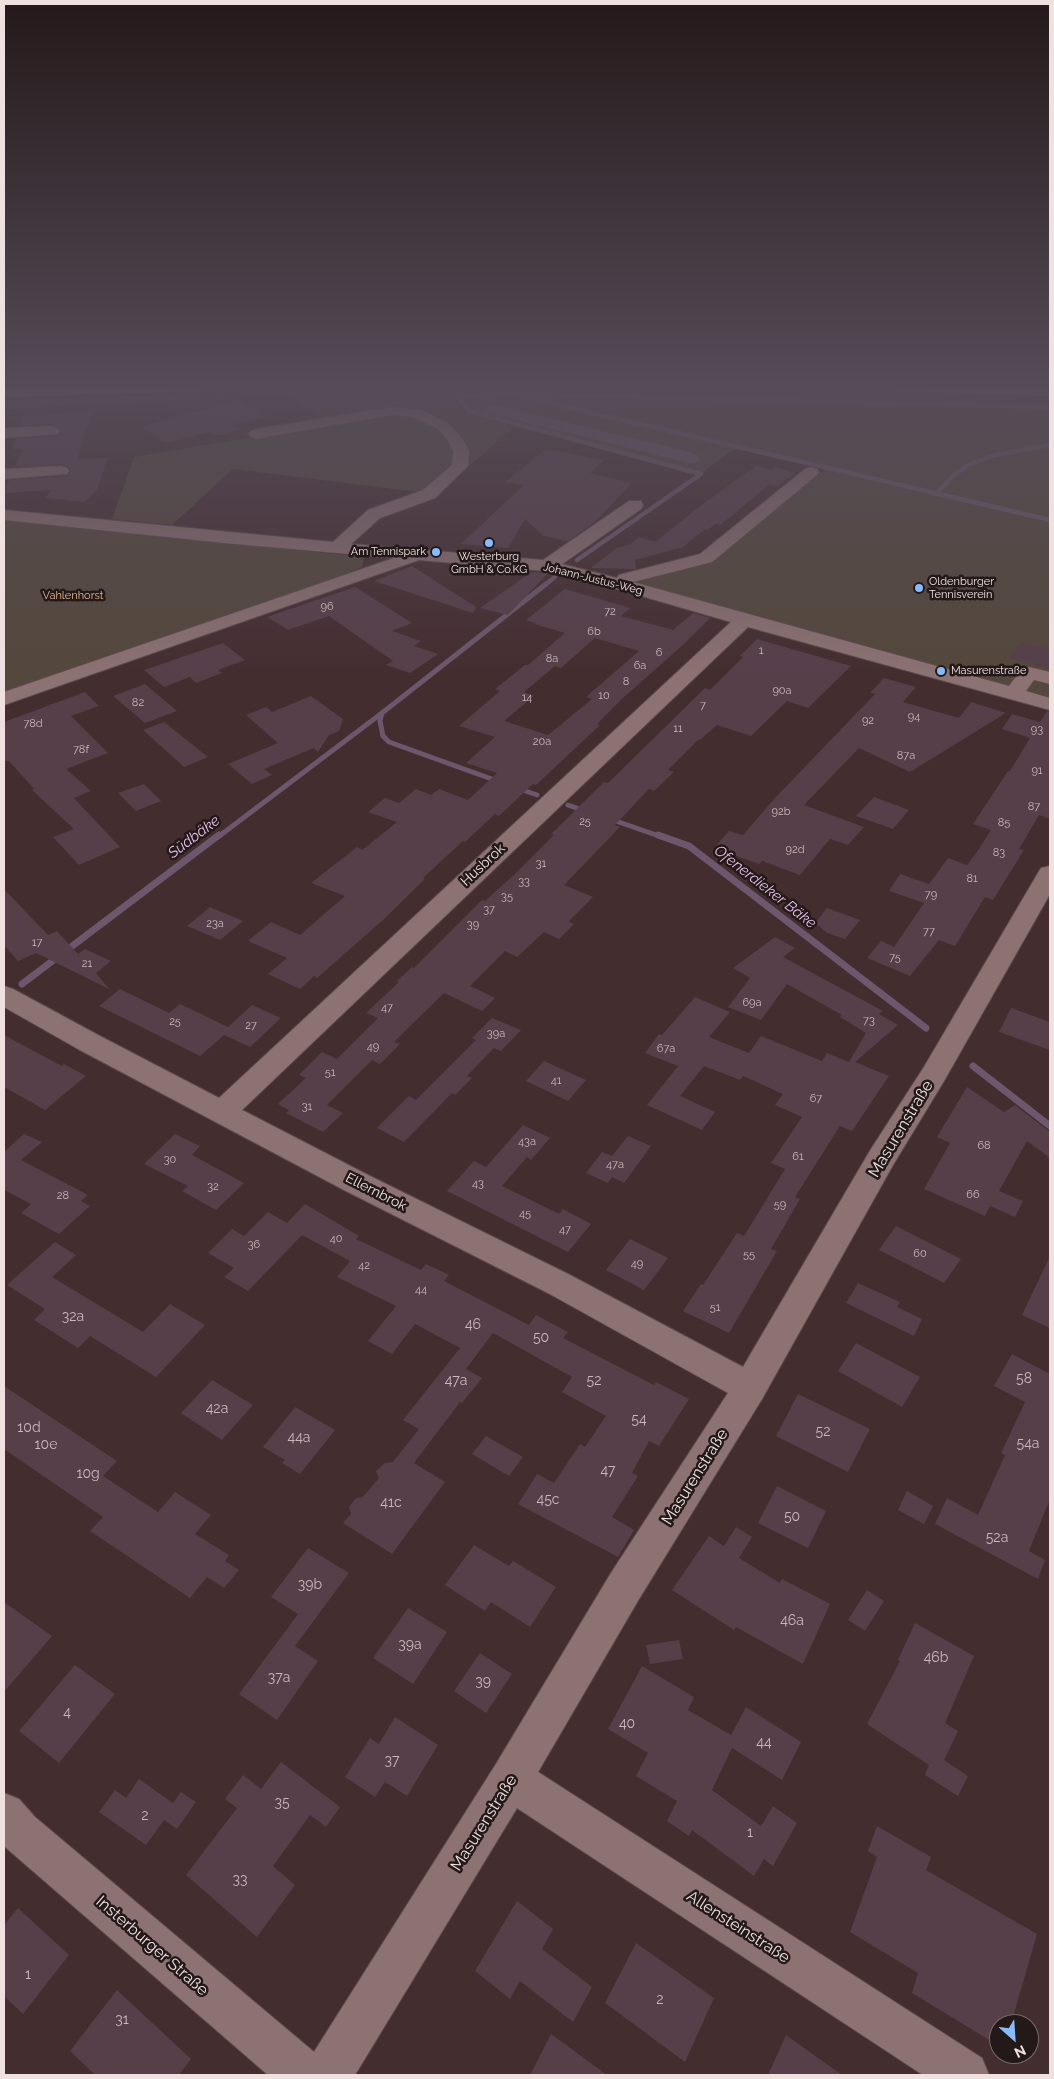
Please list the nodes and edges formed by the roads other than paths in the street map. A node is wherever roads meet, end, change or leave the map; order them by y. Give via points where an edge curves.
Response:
1 (440, 484) edge
2 (796, 484) edge
3 (635, 505) dead end
4 (4, 515) edge
5 (339, 548) junction
6 (420, 555) junction
7 (547, 566) junction
8 (621, 584) junction
9 (744, 620) junction
10 (1050, 678) edge
11 (1014, 694) junction
12 (4, 699) edge
13 (1050, 704) edge
14 (1050, 873) edge
15 (4, 995) edge
16 (222, 1111) junction
17 (750, 1388) junction
18 (511, 1779) junction
19 (4, 1814) edge
20 (304, 2075) edge
21 (328, 2075) edge
22 (965, 2075) edge

1 - 5 street via 429,494 374,514
2 - 8 street via 706,558 625,579
3 - 7 street
4 - 5 street, Johann-Justus-Weg
5 - 6 street, Johann-Justus-Weg
6 - 7 street, Johann-Justus-Weg
6 - 12 street
7 - 8 street, Johann-Justus-Weg
8 - 9 street, Johann-Justus-Weg
9 - 11 street, Johann-Justus-Weg
9 - 16 street, Husbrok
10 - 11 street via 1029,673
11 - 13 street, Johann-Justus-Weg
14 - 17 street, Masurenstraße
15 - 16 street, Ellernbrok
16 - 17 street, Ellernbrok via 559,1284
17 - 18 street, Masurenstraße via 625,1586
18 - 21 street, Masurenstraße
18 - 22 street, Allensteinstraße
19 - 20 street, Insterburger Straße via 20,1832

